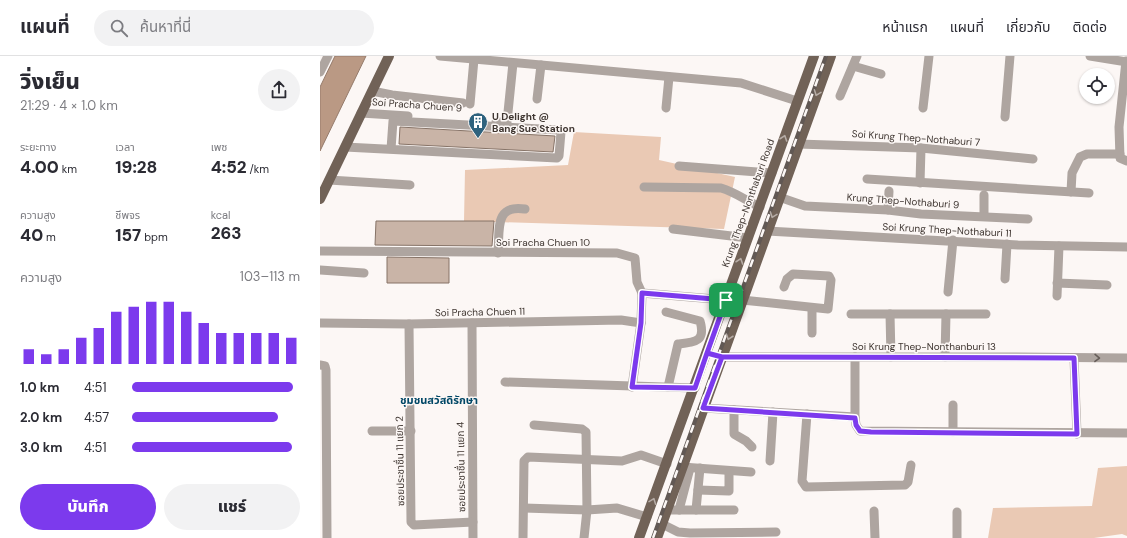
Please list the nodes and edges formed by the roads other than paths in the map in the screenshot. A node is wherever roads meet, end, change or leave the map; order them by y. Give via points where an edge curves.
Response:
1 (328, 56) edge
2 (389, 56) edge
3 (440, 56) edge
4 (814, 56) edge
5 (831, 56) edge
6 (857, 56) edge
7 (929, 56) edge
8 (1010, 56) edge
9 (1090, 56) edge
10 (474, 59) junction
11 (1126, 62) edge
12 (513, 63) junction
13 (542, 65) junction
14 (853, 66) junction
15 (320, 72) edge
16 (882, 74) dead end
17 (669, 77) junction
18 (372, 91) junction
19 (840, 96) dead end
20 (537, 99) dead end
21 (797, 101) junction
22 (666, 108) dead end
23 (923, 108) dead end
24 (361, 112) junction
25 (1004, 117) dead end
26 (1124, 140) edge
27 (798, 144) junction
28 (345, 147) junction
29 (921, 148) junction
30 (391, 149) junction
31 (1123, 158) edge
32 (1033, 159) dead end
33 (679, 166) dead end
34 (772, 173) junction
35 (867, 179) dead end
36 (329, 180) junction
37 (920, 183) junction
38 (410, 185) dead end
39 (644, 187) dead end
40 (889, 191) dead end
41 (1071, 192) junction
42 (1089, 193) dead end
43 (984, 195) dead end
44 (779, 197) junction
45 (320, 199) edge
46 (760, 207) junction
47 (525, 209) dead end
48 (888, 210) junction
49 (984, 216) junction
50 (1028, 219) dead end
51 (673, 229) dead end
52 (767, 231) junction
53 (748, 238) junction
54 (953, 240) junction
55 (1007, 244) junction
56 (1059, 246) junction
57 (1127, 247) edge
58 (320, 251) edge
59 (498, 253) junction
60 (320, 270) edge
61 (364, 273) dead end
62 (1005, 279) dead end
63 (1058, 283) junction
64 (1107, 285) dead end
65 (784, 286) dead end
66 (948, 292) dead end
67 (642, 293) junction
68 (1057, 296) dead end
69 (726, 300) junction
70 (742, 300) junction
71 (812, 308) junction
72 (666, 312) dead end
73 (851, 314) dead end
74 (890, 314) junction
75 (946, 314) junction
76 (986, 314) dead end
77 (320, 323) edge
78 (472, 323) junction
79 (641, 323) junction
80 (409, 324) junction
81 (812, 332) dead end
82 (707, 353) junction
83 (722, 357) junction
84 (855, 357) junction
85 (891, 357) junction
86 (945, 357) junction
87 (1074, 358) junction
88 (1127, 358) edge
89 (320, 365) edge
90 (505, 382) dead end
91 (632, 387) junction
92 (668, 387) junction
93 (695, 388) junction
94 (954, 405) dead end
95 (703, 408) junction
96 (734, 410) junction
97 (773, 412) junction
98 (807, 414) junction
99 (855, 418) junction
100 (534, 425) dead end
101 (372, 431) dead end
102 (411, 431) junction
103 (953, 432) junction
104 (1127, 433) edge
105 (1077, 434) junction
106 (752, 447) dead end
107 (587, 459) junction
108 (770, 461) dead end
109 (667, 464) junction
110 (911, 464) dead end
111 (686, 468) junction
112 (700, 468) junction
113 (729, 470) junction
114 (751, 472) dead end
115 (698, 490) junction
116 (524, 508) junction
117 (587, 510) junction
118 (667, 510) junction
119 (679, 510) junction
120 (696, 510) junction
121 (734, 510) dead end
122 (874, 511) dead end
123 (956, 512) dead end
124 (647, 517) junction
125 (473, 522) junction
126 (662, 524) junction
127 (776, 532) dead end
128 (327, 538) edge
129 (473, 538) edge
130 (523, 538) edge
131 (584, 538) edge
132 (640, 538) edge
133 (657, 538) edge
134 (875, 538) edge
135 (956, 538) edge

1 - 15 street
2 - 18 main road
3 - 10 street
4 - 21 main road, Krung Thep-Nonthaburi Road
5 -> 27 main road
6 - 14 street
7 - 23 street
8 - 25 street
9 - 11 street
10 - 12 street
10 - 18 street via 466,104
11 - 26 street via 1119,127
12 - 13 street
12 - 24 street, Soi Pracha Chuen 9 via 507,122
13 - 17 street
13 - 20 street
14 - 16 street
14 - 19 street
17 - 21 street via 741,83
17 - 22 street
18 - 24 main road
34 -> 21 main road, Krung Thep-Nonthaburi Road
24 - 28 main road
26 - 31 street
27 - 29 street, Soi Krung Thep-Nothaburi 7
27 - 44 main road
28 - 30 street
28 - 36 main road
29 - 32 street, Soi Krung Thep-Nothaburi 7
29 - 37 street
30 - 30 street via 557,158 560,131 393,121
31 - 41 street via 1087,154 1080,157 1072,173
33 - 34 street
34 - 46 main road, Krung Thep-Nonthaburi Road
35 - 37 street
36 - 38 street
36 - 45 main road
37 - 41 street
39 - 46 street via 721,188 730,190
40 - 48 street
41 - 42 street
43 - 49 street
44 - 48 street, Krung Thep-Nothaburi 9 via 806,206
44 -> 52 main road
46 - 53 main road, Krung Thep-Nonthaburi Road
47 - 59 street via 514,207 500,218
48 - 49 street, Krung Thep-Nothaburi 9
49 - 50 street, Krung Thep-Nothaburi 9
51 - 53 street
52 - 54 street, Soi Krung Thep-Nothaburi 11
52 - 70 main road
69 -> 53 main road, Krung Thep-Nonthaburi Road
54 - 55 street, Soi Krung Thep-Nothaburi 11
54 - 66 street
55 - 56 street, Soi Krung Thep-Nothaburi 11
55 - 62 street
56 - 57 street, Soi Krung Thep-Nothaburi 11
56 - 63 street
58 - 59 street, Soi Pracha Chuen 10
59 - 67 street, Soi Pracha Chuen 10 via 628,254 635,258 637,282
60 - 61 street
63 - 64 street
63 - 68 street
65 - 71 street via 793,274 829,276 831,280 828,310
67 - 69 street
67 - 79 street, Soi Pracha Chuen 10
69 - 82 main road, Krung Thep-Nonthaburi Road
70 - 71 street
70 -> 83 main road
71 - 81 street
72 - 92 street via 700,321 702,328 700,338 695,342 678,344
73 - 74 street
74 - 75 street
74 - 85 street
75 - 76 street
75 - 86 street
77 - 80 street, Soi Pracha Chuen 11
78 - 79 street, Soi Pracha Chuen 11 via 621,320
78 - 80 street, Soi Pracha Chuen 11
78 - 125 street, ซอยประชาชื่น 11 แยก 4
79 - 91 street, Soi Pracha Chuen 10
80 - 102 street, ซอยประชาชื่น 11 แยก 2
82 - 83 main road
82 - 93 main road, Krung Thep-Nonthaburi Road
83 - 84 street, Soi Krung Thep-Nonthanburi 13
83 - 95 main road
84 - 85 street, Soi Krung Thep-Nonthanburi 13
84 - 99 street
85 - 86 street, Soi Krung Thep-Nonthanburi 13
86 - 87 street, Soi Krung Thep-Nonthanburi 13
87 -> 88 street, Soi Krung Thep-Nonthanburi 13
87 - 105 street
89 - 128 street via 325,366 326,370
90 - 91 street
91 - 92 street
92 - 93 street
93 - 109 main road, Krung Thep-Nonthaburi Road
94 - 103 street
95 - 96 street
95 - 111 main road
96 - 97 street
96 - 106 street via 734,434
97 - 98 street
97 - 108 street
98 - 99 street
98 - 110 street via 802,481 806,487 905,485 908,482
99 - 103 street via 860,431
100 - 107 street via 582,429 586,432
101 - 102 street
102 - 125 street, ซอยประชาชื่น 11 แยก 2 via 414,525
103 - 105 street
104 - 105 street
107 - 109 street via 622,461 642,455
107 - 116 street via 528,457 524,461
107 - 117 street
124 -> 109 main road, Krung Thep-Nonthaburi Road
111 - 112 street
111 - 118 main road
111 - 119 street
112 - 113 street
112 - 115 street
113 - 114 street
113 - 115 street via 729,491
115 - 120 street
116 - 117 street
116 - 130 street
117 - 124 street via 617,508
117 - 131 street
118 - 119 street
118 - 126 main road
119 - 120 street
120 - 121 street
122 - 134 street
123 - 135 street
124 - 132 main road, Krung Thep-Nonthaburi Road
125 - 129 street, ซอยประชาชื่น 11 แยก 4
126 - 127 street via 678,532 690,533
126 - 133 main road

